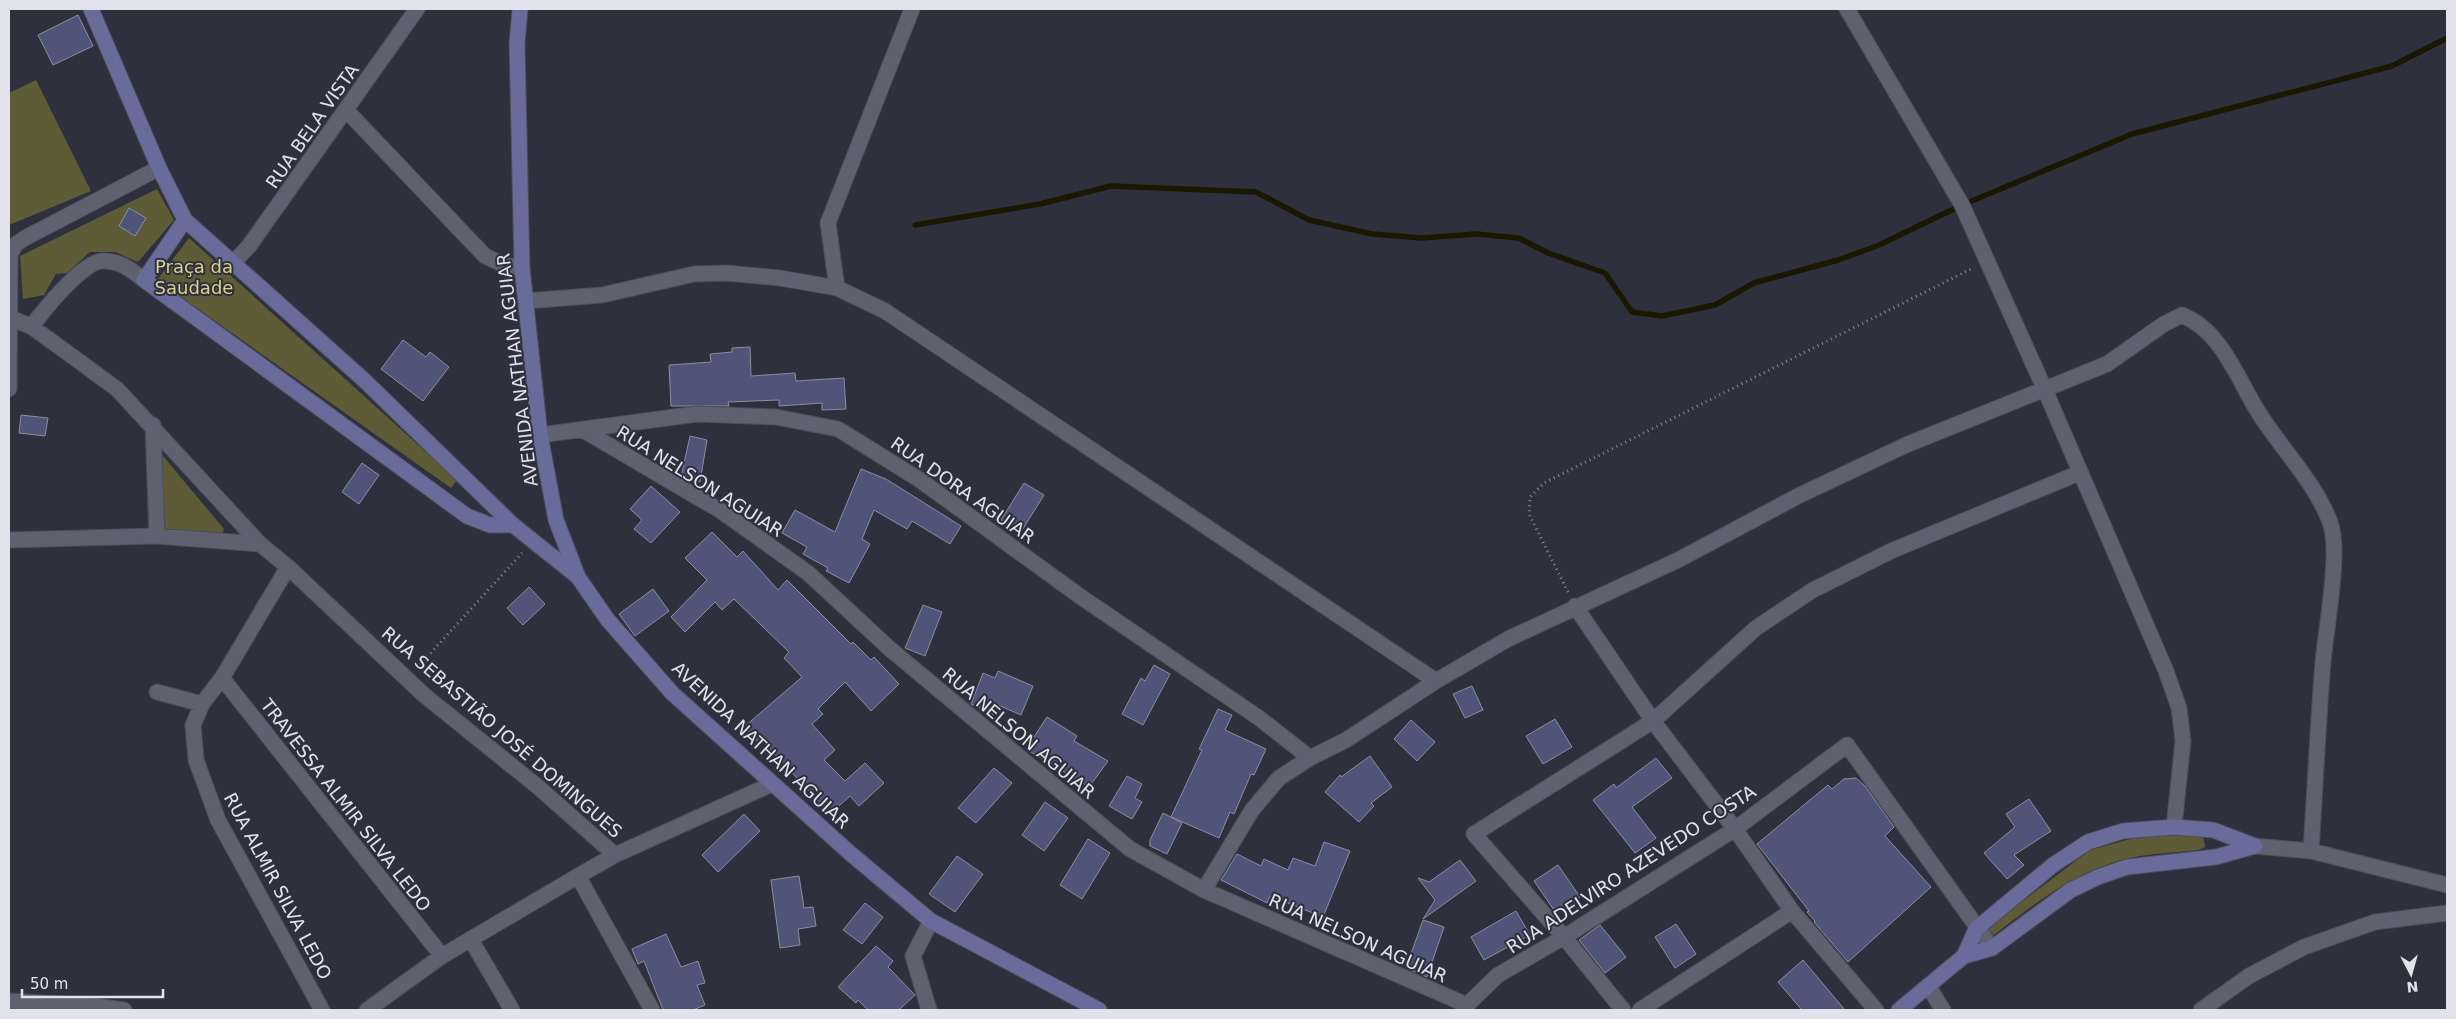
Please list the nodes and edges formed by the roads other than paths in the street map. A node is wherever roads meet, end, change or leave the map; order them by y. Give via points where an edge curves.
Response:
1 (91, 9) edge
2 (417, 9) edge
3 (520, 9) edge
4 (912, 9) edge
5 (1847, 9) edge
6 (347, 111) junction
7 (159, 168) junction
8 (185, 220) junction
9 (234, 262) junction
10 (522, 268) junction
11 (144, 280) junction
12 (837, 288) junction
13 (526, 301) junction
14 (10, 317) edge
15 (32, 327) junction
16 (9, 389) edge
17 (2045, 390) junction
18 (153, 426) junction
19 (583, 430) junction
20 (540, 435) junction
21 (2079, 473) junction
22 (513, 525) junction
23 (157, 536) junction
24 (9, 540) edge
25 (260, 544) junction
26 (288, 567) junction
27 (578, 577) junction
28 (1575, 606) junction
29 (222, 678) junction
30 (1436, 681) junction
31 (157, 692) dead end
32 (202, 704) junction
33 (1653, 721) junction
34 (1310, 758) junction
35 (772, 784) junction
36 (2174, 827) junction
37 (1735, 829) junction
38 (2255, 846) junction
39 (2311, 851) junction
40 (615, 855) junction
41 (578, 876) junction
42 (2447, 885) edge
43 (1204, 890) junction
44 (1792, 911) junction
45 (2447, 913) edge
46 (931, 921) junction
47 (1976, 929) junction
48 (1564, 937) junction
49 (471, 940) junction
50 (1992, 948) junction
51 (442, 956) junction
52 (1964, 956) junction
53 (1928, 986) junction
54 (9, 1001) edge
55 (1465, 1008) edge
56 (124, 1010) edge
57 (322, 1010) edge
58 (367, 1010) edge
59 (512, 1010) edge
60 (652, 1010) edge
61 (929, 1010) edge
62 (1099, 1010) edge
63 (1624, 1010) edge
64 (1640, 1010) edge
65 (1876, 1010) edge
66 (1899, 1010) edge
67 (1943, 1010) edge
68 (2201, 1010) edge

1 - 7 main road
2 - 6 street, RUA BELA VISTA
3 - 10 main road, AVENIDA NATHAN AGUIAR via 517,43
4 - 12 street via 828,223
5 - 17 street via 1962,205
6 - 9 street, RUA BELA VISTA via 250,246
6 - 10 street via 486,256 504,265
7 - 8 main road
7 - 14 street via 16,244 10,254
8 - 9 main road
8 - 11 main road
9 - 22 main road via 364,380
10 - 13 main road, AVENIDA NATHAN AGUIAR
11 - 15 street via 125,265 101,261 59,293 43,309
11 - 22 main road via 467,516 490,525
12 - 13 street via 780,278 694,274 602,295
12 - 30 street via 885,311
13 - 20 main road, AVENIDA NATHAN AGUIAR
14 - 15 street, RUA SEBASTIÃO JOSÉ DOMINGUES
14 - 16 street
15 - 18 street, RUA SEBASTIÃO JOSÉ DOMINGUES via 117,389
17 - 21 street
17 - 28 street via 1906,445 1800,494 1678,560
17 - 39 street via 2108,364 2182,315 2198,322 2216,341 2260,416 2316,493 2331,524 2334,562 2323,662
18 - 23 street
18 - 25 street, RUA SEBASTIÃO JOSÉ DOMINGUES
19 - 20 street, RUA DORA AGUIAR
19 - 34 street, RUA DORA AGUIAR via 696,414 776,417 838,429 920,480 1081,597 1259,718
19 - 43 street, RUA NELSON AGUIAR via 721,512 808,573 890,649 1122,842
20 - 27 main road, AVENIDA NATHAN AGUIAR via 556,520
21 - 33 street via 1891,551 1813,590 1756,628
21 - 36 street via 2180,708 2183,741
22 - 27 main road
23 - 24 street
23 - 25 street
25 - 26 street, RUA SEBASTIÃO JOSÉ DOMINGUES
26 - 29 street, RUA ALMIR SILVA LEDO
26 - 40 street, RUA SEBASTIÃO JOSÉ DOMINGUES via 407,680 538,786
27 - 35 main road, AVENIDA NATHAN AGUIAR via 607,619 672,693
28 - 30 street via 1508,639
28 - 33 street
29 - 32 street, RUA ALMIR SILVA LEDO
29 - 51 street, TRAVESSA ALMIR SILVA LEDO
30 - 34 street via 1346,740
31 - 32 street
32 - 57 street, RUA ALMIR SILVA LEDO via 193,725 196,760 218,820
33 - 37 street
33 - 48 street via 1474,834
34 - 43 street via 1278,778 1252,810
35 - 40 street
35 - 46 main road, AVENIDA NATHAN AGUIAR
36 - 38 main road via 2213,830
36 - 47 main road via 2123,831 2088,842 2053,865
37 - 44 street
37 - 47 street, RUA ADELVIRO AZEVEDO COSTA via 1846,745
37 - 48 street, RUA ADELVIRO AZEVEDO COSTA
38 - 39 street
38 - 50 main road via 2216,857 2127,867 2098,877 2071,890
39 - 42 street
40 - 41 street
41 - 49 street
41 - 60 street
43 - 55 street, RUA NELSON AGUIAR
44 - 64 street
44 - 65 street
45 - 68 street via 2375,922 2304,948 2249,976
46 - 61 street via 913,956
46 - 62 main road, AVENIDA NATHAN AGUIAR
47 - 50 street
47 - 52 main road
48 - 55 street, RUA ADELVIRO AZEVEDO COSTA via 1498,975
48 - 63 street
49 - 51 street
49 - 59 street
50 - 52 main road
51 - 58 street
52 - 53 main road
53 - 66 main road
53 - 67 street
54 - 56 street

